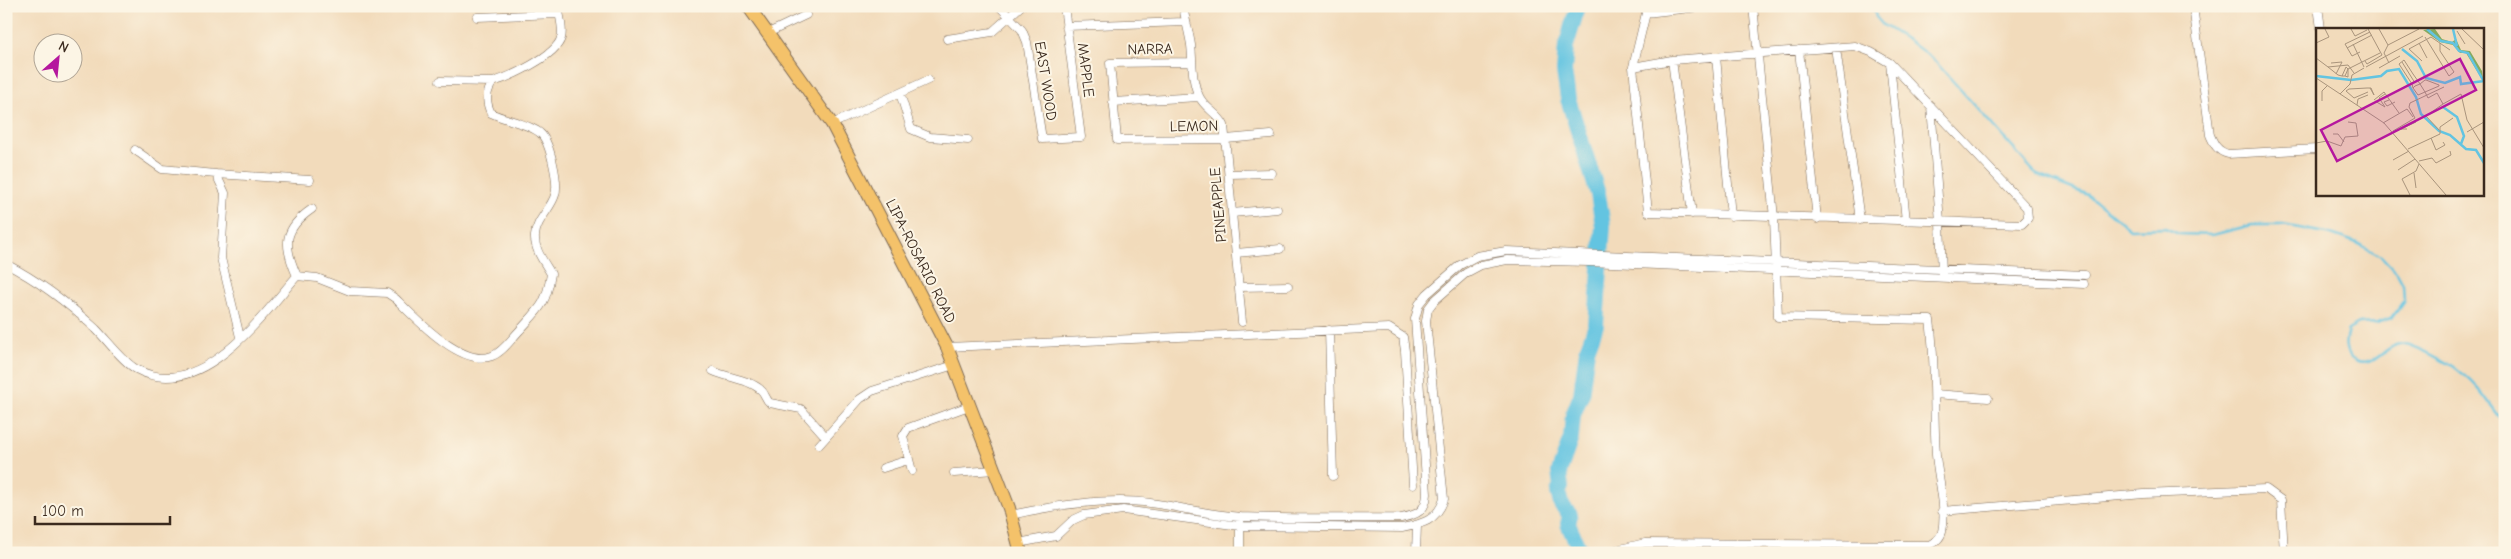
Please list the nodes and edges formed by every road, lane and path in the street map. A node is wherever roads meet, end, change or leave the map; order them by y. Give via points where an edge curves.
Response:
1 (999, 6) edge
2 (1021, 6) edge
3 (1064, 6) edge
4 (1183, 6) edge
5 (1704, 6) edge
6 (1753, 6) edge
7 (2193, 6) edge
8 (2318, 6) edge
9 (750, 7) edge
10 (1645, 9) edge
11 (558, 10) edge
12 (806, 15) dead end
13 (1009, 16) junction
14 (477, 17) dead end
15 (1185, 22) junction
16 (1066, 26) junction
17 (2321, 28) edge
18 (768, 33) junction
19 (947, 39) dead end
20 (1836, 48) junction
21 (1799, 50) junction
22 (1758, 54) junction
23 (1716, 57) junction
24 (1672, 60) junction
25 (1191, 62) junction
26 (1890, 63) junction
27 (1633, 67) junction
28 (928, 80) dead end
29 (440, 81) dead end
30 (493, 82) junction
31 (900, 93) junction
32 (1199, 96) junction
33 (1113, 102) junction
34 (1931, 106) junction
35 (832, 124) junction
36 (1271, 135) dead end
37 (1081, 137) joint
38 (1226, 139) junction
39 (968, 140) dead end
40 (2316, 149) edge
41 (135, 150) dead end
42 (1272, 173) dead end
43 (216, 174) junction
44 (1229, 174) junction
45 (310, 180) dead end
46 (312, 209) dead end
47 (1277, 209) dead end
48 (1232, 213) junction
49 (1692, 214) junction
50 (1731, 216) junction
51 (1774, 218) junction
52 (1817, 219) junction
53 (1860, 220) junction
54 (1906, 221) junction
55 (1940, 222) junction
56 (1280, 249) dead end
57 (1236, 253) junction
58 (1778, 262) junction
59 (6, 264) edge
60 (1942, 269) junction
61 (1778, 272) junction
62 (2085, 275) dead end
63 (297, 276) junction
64 (1942, 278) junction
65 (2084, 284) dead end
66 (1288, 286) dead end
67 (1239, 287) junction
68 (1242, 322) dead end
69 (1329, 330) junction
70 (240, 337) junction
71 (946, 347) junction
72 (954, 365) junction
73 (713, 371) dead end
74 (1935, 394) junction
75 (1988, 398) dead end
76 (969, 406) junction
77 (826, 437) junction
78 (819, 445) dead end
79 (908, 460) junction
80 (883, 468) dead end
81 (994, 470) junction
82 (912, 471) dead end
83 (954, 473) dead end
84 (1333, 476) dead end
85 (1413, 485) dead end
86 (1069, 506) junction
87 (1942, 511) junction
88 (1011, 515) junction
89 (1241, 517) junction
90 (1073, 520) junction
91 (1417, 525) junction
92 (1240, 526) junction
93 (1020, 548) edge
94 (1240, 553) edge
95 (1416, 553) edge
96 (1614, 553) edge
97 (2284, 553) edge

1 - 13 street, EAST WOOD
2 - 13 street
3 - 16 street, MAPPLE
4 - 15 street
5 - 10 street
6 - 22 street
7 - 40 street via 2210,135 2215,146 2228,154
8 - 17 street
9 - 18 main road, LIPA-ROSARIO ROAD
10 - 27 street
11 - 14 street
11 - 30 street via 562,34 558,44 517,74
12 - 18 street
13 - 19 street via 992,32
13 - 37 street, EAST WOOD via 1022,30 1027,42 1042,140
15 - 16 street
15 - 25 street via 1191,45
16 - 37 street, MAPPLE
18 - 35 main road, LIPA-ROSARIO ROAD
20 - 21 street
20 - 26 street via 1855,46
20 - 53 street
21 - 22 street
21 - 52 street
22 - 23 street
22 - 51 street
23 - 24 street
23 - 50 street
24 - 27 street
24 - 49 street
25 - 32 street
25 - 33 street, NARRA via 1110,64
26 - 34 street
26 - 54 street
27 - 49 street via 1648,212
28 - 31 street
29 - 30 street
30 - 63 street via 487,98 491,113 540,132 550,154 556,187 555,196 535,237 551,274 548,293 542,307 504,348 490,357 473,356 442,342 387,293 350,291 317,278
31 - 35 street
31 - 39 street via 911,130 930,137
32 - 33 street
32 - 38 street, PINEAPPLE via 1220,116
33 - 38 street, LEMON via 1117,140
34 - 55 street
34 - 55 street via 2026,208 2028,218 2022,224
35 - 71 main road, LIPA-ROSARIO ROAD
36 - 38 street, LEMON
38 - 44 street, PINEAPPLE
41 - 43 street via 162,169
42 - 44 street
43 - 45 street
43 - 70 street via 225,193 221,258
44 - 48 street, PINEAPPLE
46 - 63 street via 296,220 290,229 289,258
47 - 48 street
48 - 57 street, PINEAPPLE
49 - 50 street
50 - 51 street
51 - 52 street
51 - 58 street
52 - 53 street
53 - 54 street
54 - 55 street
55 - 60 street
56 - 57 street
57 - 67 street, PINEAPPLE
58 - 60 street
58 - 61 street
58 - 89 street via 1506,251 1477,256 1460,265 1427,294 1419,304 1415,319 1427,494 1426,505 1417,515 1401,518
59 - 70 street via 67,303 135,369 162,378 204,368
60 - 62 street
60 - 64 street
61 - 64 street
61 - 74 street via 1778,317 1930,320
61 - 91 street via 1507,260 1481,265 1466,273 1428,309 1426,321 1444,499 1434,518
63 - 70 street
64 - 65 street
66 - 67 street
67 - 68 street, PINEAPPLE
69 - 71 street
69 - 84 street
69 - 85 street via 1381,328 1396,331 1403,337
71 - 72 main road, LIPA-ROSARIO ROAD
72 - 76 main road, LIPA-ROSARIO ROAD
72 - 77 street via 872,391 860,399
73 - 77 street via 762,390 770,402 801,409
74 - 75 street
74 - 87 street via 1936,454
76 - 79 street via 908,428 903,436
76 - 81 main road, LIPA-ROSARIO ROAD
77 - 78 street
79 - 80 street
79 - 82 street
81 - 83 street
81 - 88 main road, LIPA-ROSARIO ROAD
86 - 88 street
86 - 89 street via 1123,501
86 - 90 street
87 - 96 street via 1942,532 1938,540 1929,545 1645,543
87 - 97 street via 2144,494 2266,489 2281,500
88 - 93 main road, LIPA-ROSARIO ROAD
89 - 92 street
90 - 92 street via 1123,510
90 - 93 street via 1056,536
91 - 92 street via 1402,528
91 - 95 street
92 - 94 street

